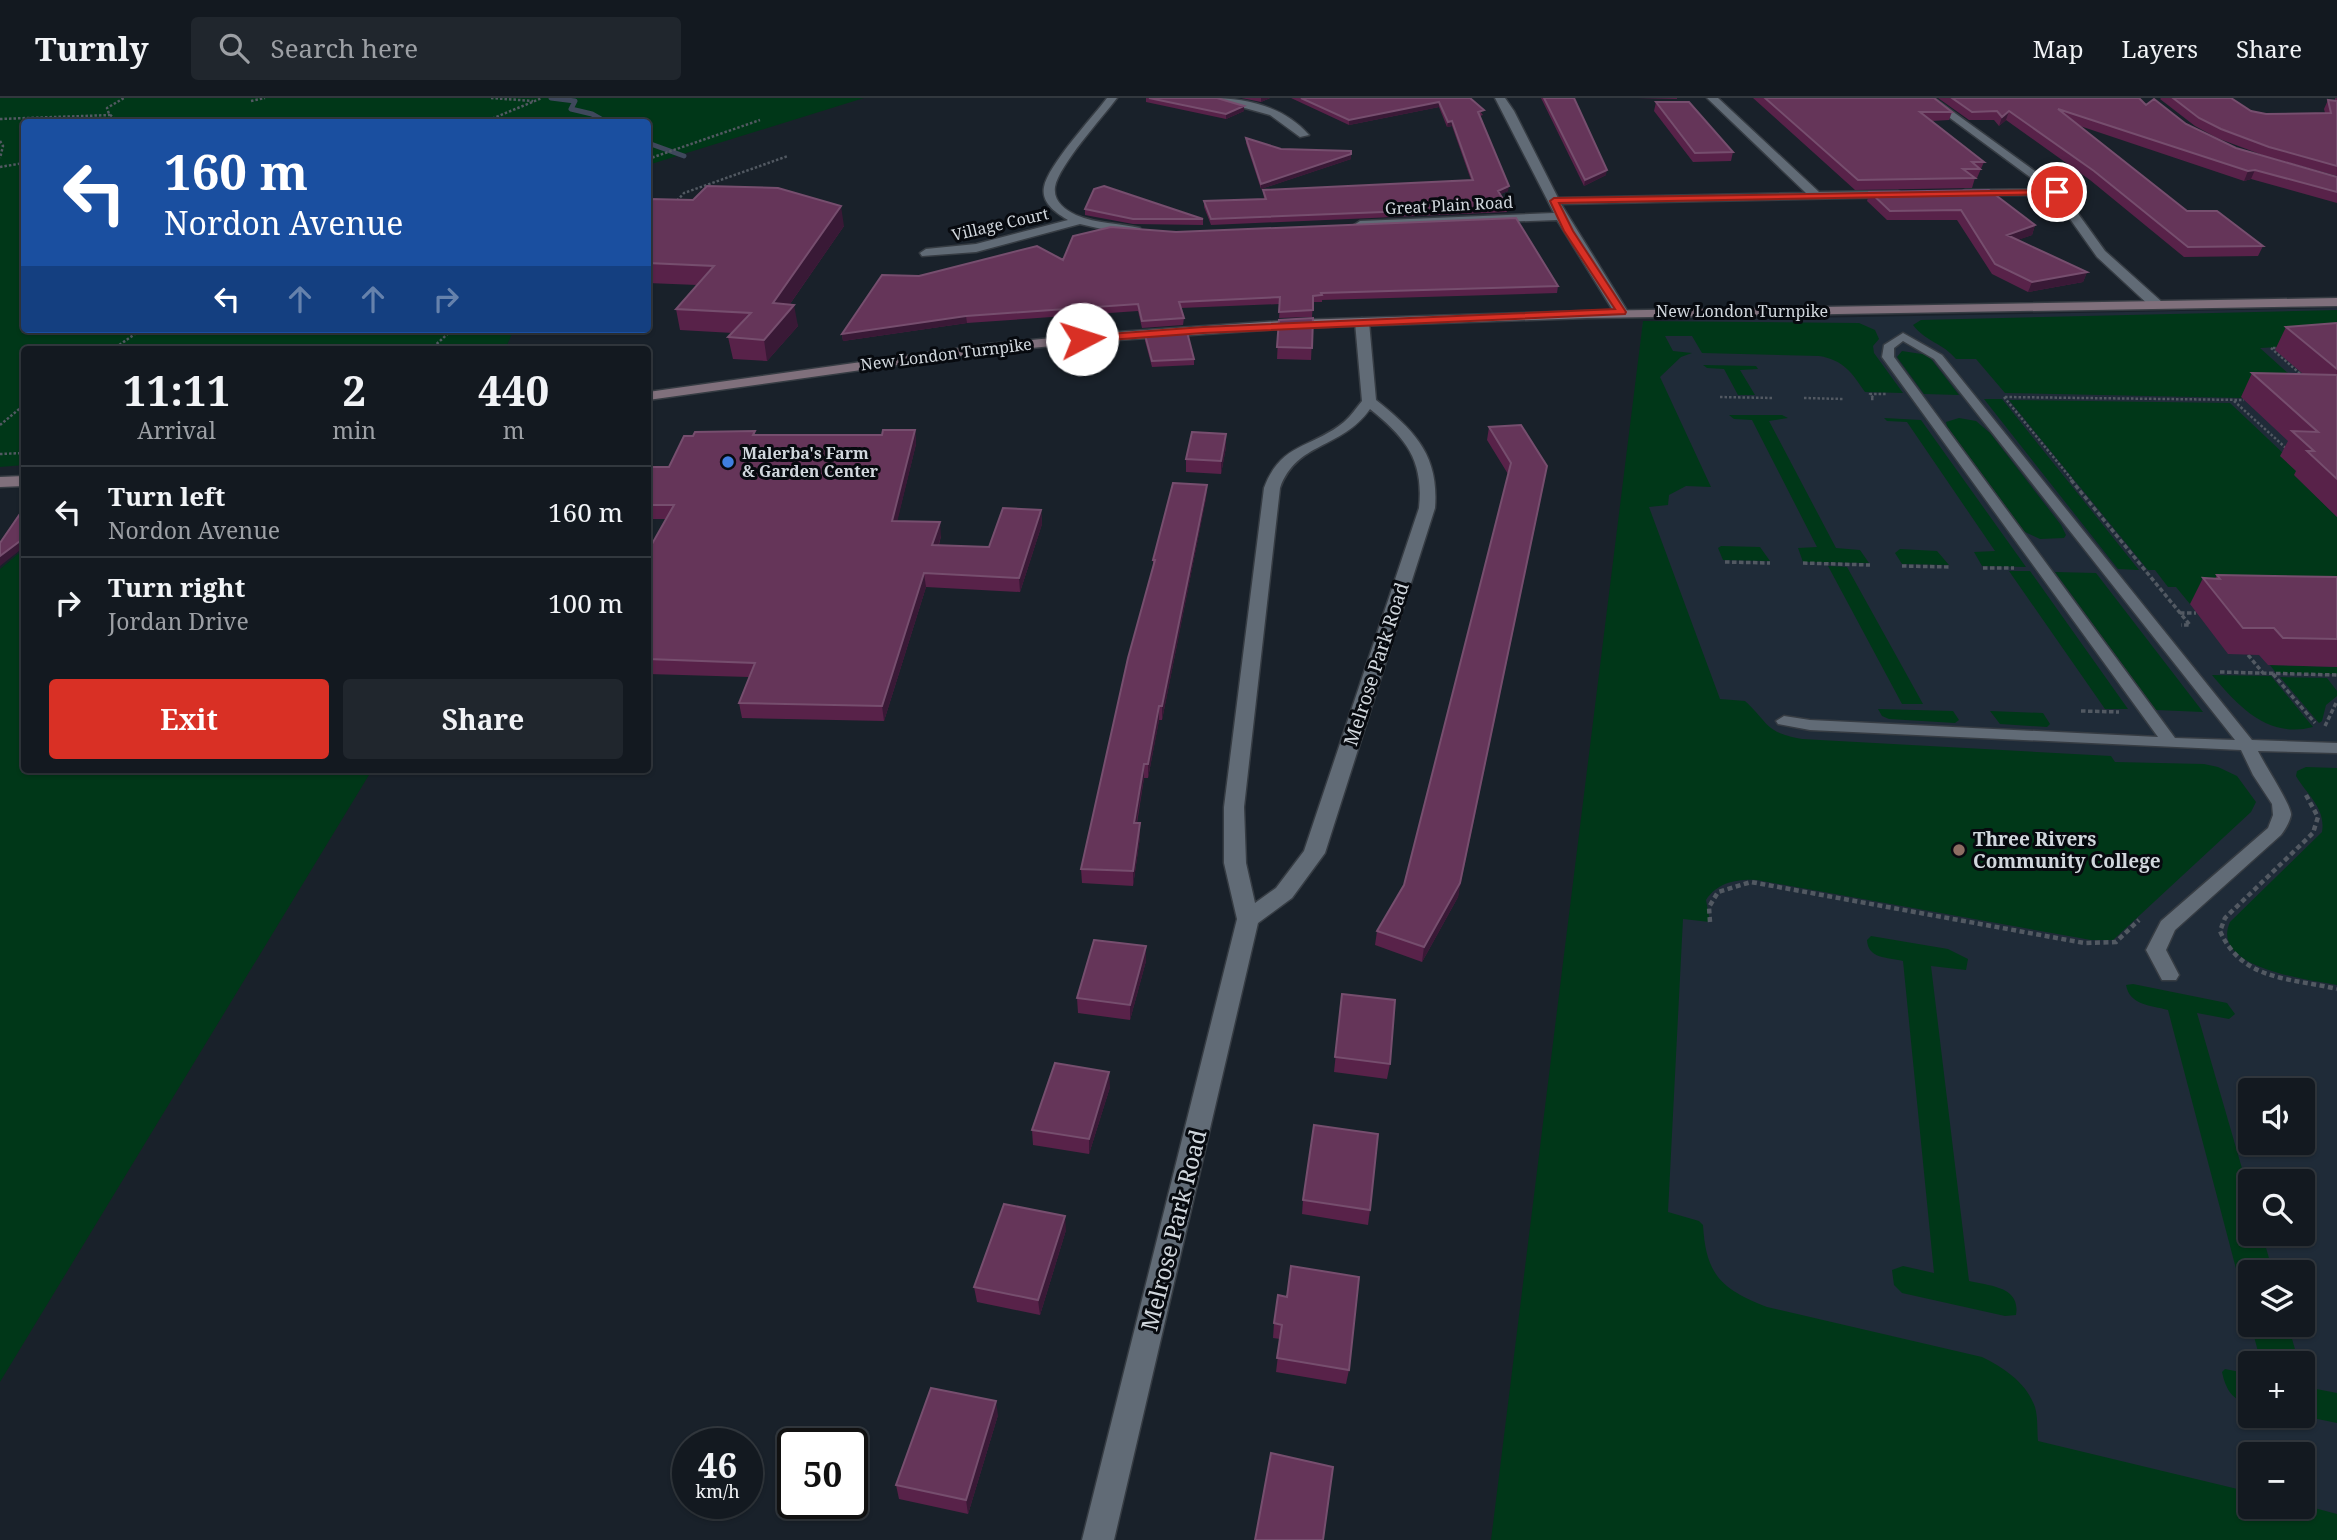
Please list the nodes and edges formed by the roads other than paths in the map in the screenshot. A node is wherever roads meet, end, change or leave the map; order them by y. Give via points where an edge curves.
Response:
1 (1112, 98) edge
2 (1214, 98) edge
3 (1500, 98) edge
4 (1712, 98) edge
5 (1928, 98) edge
6 (1304, 135) dead end
7 (2057, 192) junction
8 (1910, 194) edge
9 (1950, 194) edge
10 (1816, 196) junction
11 (1554, 201) junction
12 (1561, 216) junction
13 (1081, 220) junction
14 (1344, 225) edge
15 (1149, 231) edge
16 (926, 253) dead end
17 (2337, 302) edge
18 (2157, 304) junction
19 (1621, 312) junction
20 (1362, 322) junction
21 (651, 396) edge
22 (1369, 401) junction
23 (21, 481) edge
24 (0, 482) edge
25 (1784, 722) dead end
26 (2171, 743) junction
27 (2248, 746) junction
28 (2337, 748) edge
29 (1248, 919) junction
30 (2169, 975) dead end
31 (1098, 1540) edge

1 - 13 street via 1049,184 1052,204
2 - 6 street via 1270,111
3 - 11 street
4 - 10 street
5 - 7 street
7 - 9 street
7 - 18 street via 2101,254
8 - 10 street
10 - 11 street
11 - 12 street
12 - 14 street, Great Plain Road
12 - 19 street
13 - 15 street
13 - 16 street, Village Court via 976,248
17 - 18 main road, New London Turnpike
18 - 19 main road, New London Turnpike
19 - 20 main road, New London Turnpike
20 - 21 main road, New London Turnpike via 1017,345
20 - 22 street
22 - 29 street via 1347,427 1295,452 1280,468 1272,488 1235,800 1233,858
22 - 29 street, Melrose Park Road via 1397,424 1420,453 1430,480 1427,508 1314,853 1284,894
23 - 24 main road
25 - 26 lane
26 - 27 lane
26 - 27 lane via 1888,357 1888,347 1894,342 1903,336 1938,357
27 - 28 lane
27 - 30 lane via 2281,804 2280,823 2168,926 2156,950
29 - 31 street, Melrose Park Road

